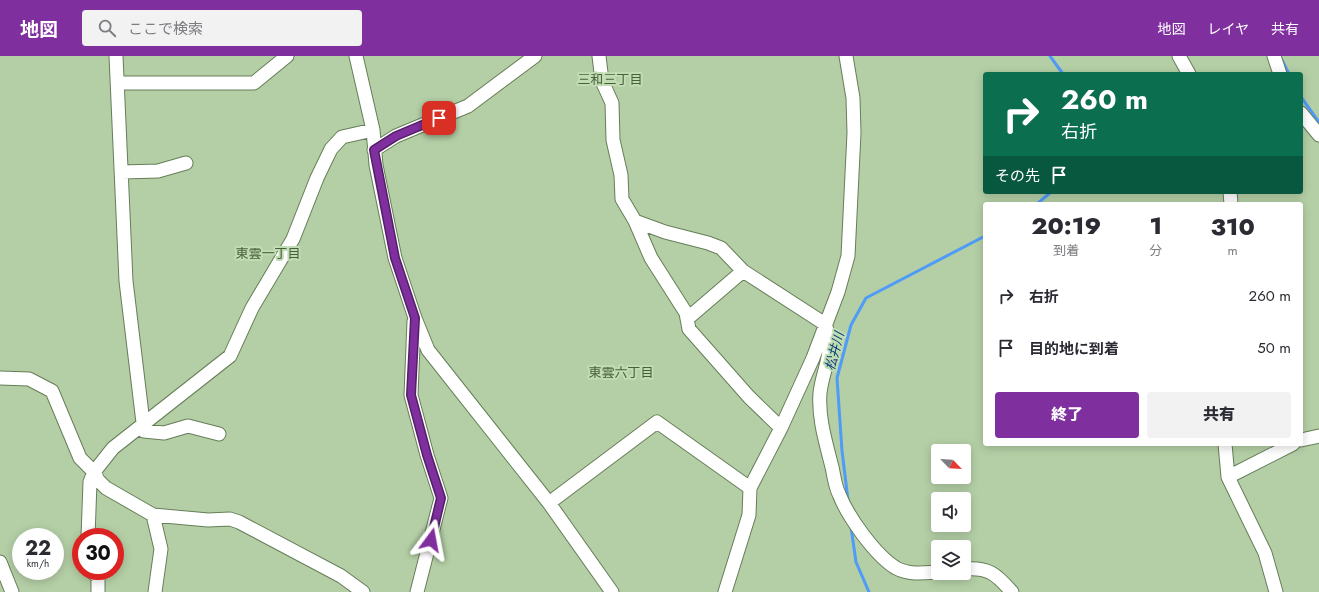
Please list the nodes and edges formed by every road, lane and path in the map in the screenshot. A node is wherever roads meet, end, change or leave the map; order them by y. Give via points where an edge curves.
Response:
1 (116, 56) edge
2 (287, 56) edge
3 (356, 56) edge
4 (535, 56) edge
5 (599, 56) edge
6 (846, 56) edge
7 (1179, 56) edge
8 (1274, 56) edge
9 (1188, 72) edge
10 (1279, 72) edge
11 (118, 83) junction
12 (1303, 115) edge
13 (373, 130) junction
14 (1319, 135) edge
15 (374, 150) junction
16 (186, 163) dead end
17 (122, 172) junction
18 (635, 221) junction
19 (743, 271) junction
20 (415, 318) junction
21 (687, 319) junction
22 (825, 324) junction
23 (0, 378) edge
24 (144, 423) junction
25 (781, 428) junction
26 (219, 434) dead end
27 (1319, 436) edge
28 (1303, 440) edge
29 (1225, 446) edge
30 (1289, 446) edge
31 (94, 472) junction
32 (1228, 477) junction
33 (750, 488) junction
34 (549, 503) junction
35 (153, 515) junction
36 (88, 528) edge
37 (0, 562) edge
38 (971, 569) edge
39 (931, 573) edge
40 (98, 580) edge
41 (12, 592) edge
42 (98, 592) edge
43 (155, 592) edge
44 (363, 592) edge
45 (417, 592) edge
46 (612, 592) edge
47 (725, 592) edge
48 (1012, 592) edge
49 (1276, 592) edge

1 - 11 street
2 - 11 street via 254,83
3 - 13 street
4 - 15 street via 468,106 396,136
5 - 18 street via 602,81 612,103 613,140 621,175 622,199
6 - 22 street via 853,98 854,133 848,256 838,292
7 - 9 street
8 - 10 street
11 - 17 street
12 - 14 street
13 - 15 street
13 - 24 street via 342,137 331,149 293,239 252,308 230,356
15 - 20 street via 395,258
16 - 17 street via 158,171
17 - 24 street via 126,281
18 - 19 street via 721,248
18 - 21 street via 651,258 686,313
19 - 21 street
19 - 22 street
20 - 34 street via 428,350
20 - 45 street via 411,395 441,498
21 - 25 street via 689,329 749,397
22 - 25 street via 813,358
22 - 39 street via 830,337 829,355 820,392 822,425 839,494 856,524 882,556 897,568 914,574
23 - 31 street via 29,379 52,391 80,458
24 - 26 street via 144,431 164,433 188,426
24 - 31 street via 114,448
25 - 33 street
27 - 28 street
29 - 32 street
30 - 32 street
31 - 35 street via 106,488
31 - 36 street via 89,487
32 - 49 street via 1265,554
33 - 34 street via 657,422
33 - 47 street via 749,515
34 - 46 street
35 - 43 street via 161,549
35 - 44 street via 208,520 230,519 341,576
37 - 41 street
38 - 48 street via 988,570 1000,578
40 - 42 street

